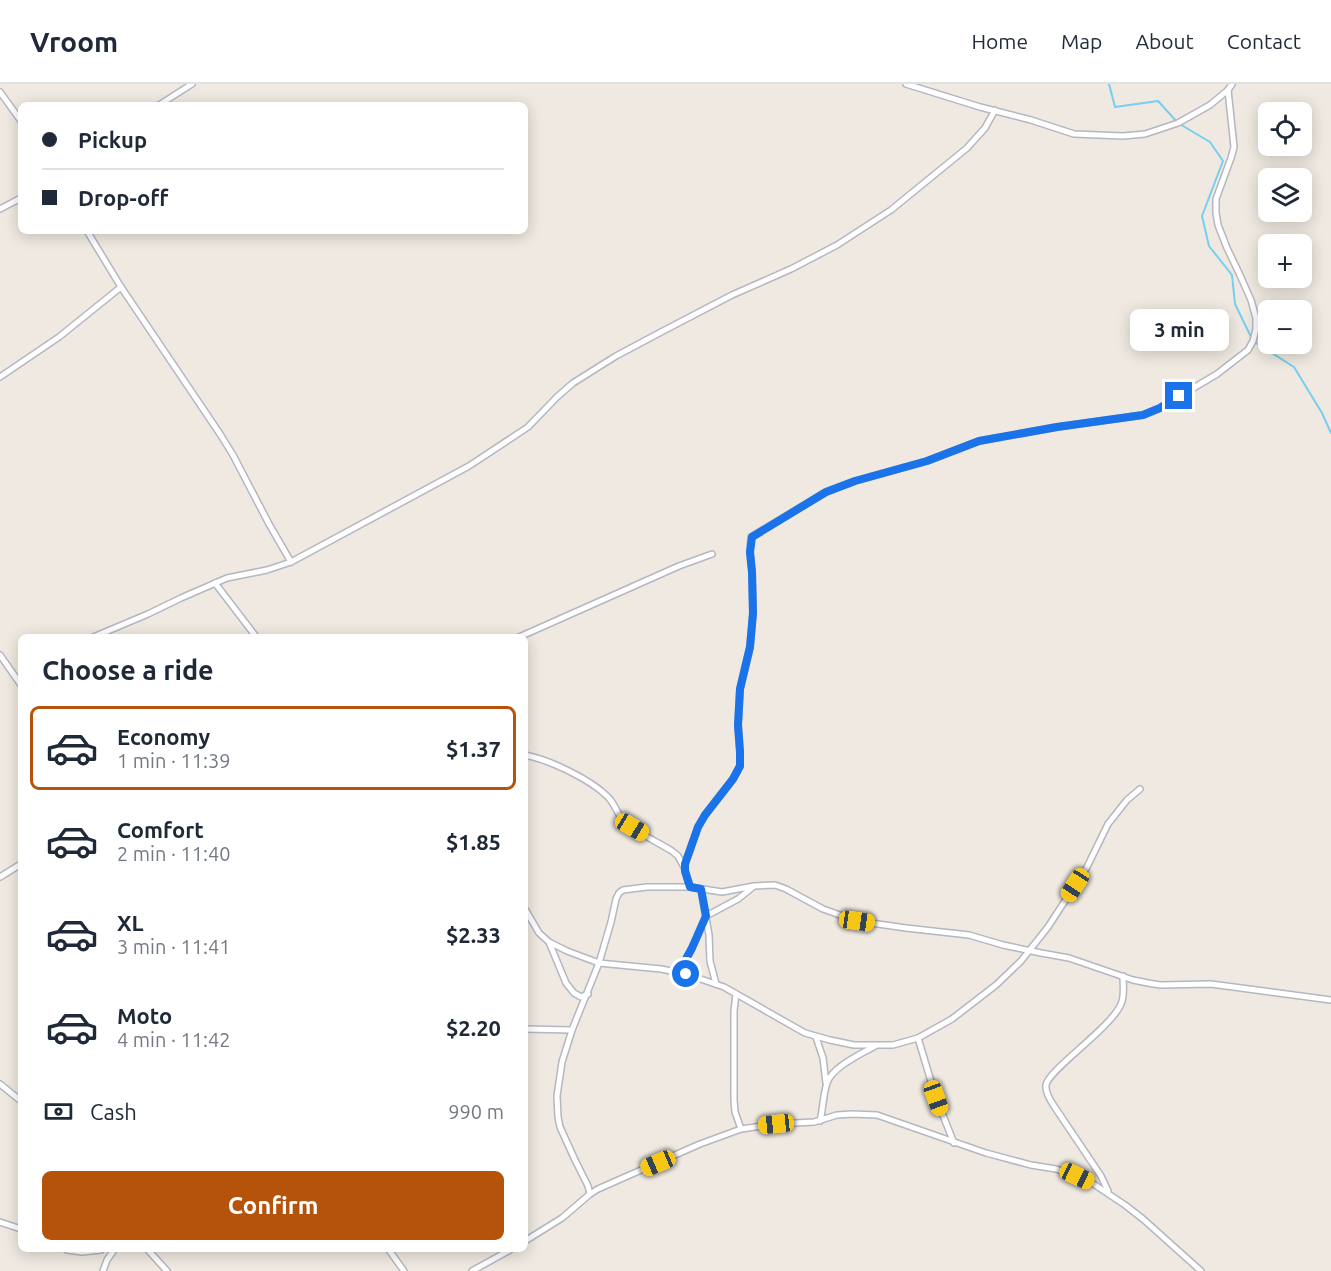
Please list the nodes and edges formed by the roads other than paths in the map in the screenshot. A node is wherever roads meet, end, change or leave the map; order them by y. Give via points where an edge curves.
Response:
1 (192, 84) edge
2 (906, 84) edge
3 (1232, 84) edge
4 (1228, 90) junction
5 (0, 92) edge
6 (164, 102) edge
7 (995, 110) junction
8 (18, 117) edge
9 (18, 200) edge
10 (0, 209) edge
11 (89, 234) edge
12 (121, 287) junction
13 (0, 377) edge
14 (712, 554) dead end
15 (291, 562) junction
16 (215, 583) junction
17 (101, 634) edge
18 (253, 634) edge
19 (526, 634) edge
20 (0, 655) edge
21 (18, 678) edge
22 (528, 756) edge
23 (1140, 789) dead end
24 (18, 866) edge
25 (685, 871) junction
26 (0, 877) edge
27 (754, 886) junction
28 (690, 887) junction
29 (701, 889) junction
30 (528, 914) edge
31 (706, 916) junction
32 (549, 942) junction
33 (1030, 951) junction
34 (599, 963) junction
35 (679, 972) junction
36 (1124, 976) junction
37 (716, 984) junction
38 (588, 994) junction
39 (736, 994) junction
40 (1331, 1000) edge
41 (528, 1029) edge
42 (572, 1030) junction
43 (816, 1037) junction
44 (918, 1038) junction
45 (875, 1046) junction
46 (0, 1084) edge
47 (826, 1084) junction
48 (18, 1099) edge
49 (820, 1121) junction
50 (741, 1129) junction
51 (954, 1143) junction
52 (1108, 1193) junction
53 (590, 1194) junction
54 (0, 1222) edge
55 (18, 1228) edge
56 (528, 1239) edge
57 (113, 1252) edge
58 (150, 1252) edge
59 (391, 1252) edge
60 (506, 1252) edge
61 (104, 1271) edge
62 (167, 1271) edge
63 (404, 1271) edge
64 (472, 1271) edge
65 (1202, 1271) edge

1 - 6 street
2 - 7 street
3 - 4 street
4 - 7 street via 1178,123 1145,134 1123,136 1074,134
4 - 25 street via 1234,147 1216,199 1216,213 1256,318 1248,350 1217,374 1143,415 979,441 826,492 752,537 753,613 740,689 740,766 698,827
5 - 8 street
7 - 15 street via 967,148 891,210 837,245 616,356 573,383 528,428 469,466
9 - 10 street
11 - 12 street
12 - 13 street via 59,337
12 - 15 street via 220,434
14 - 19 street
15 - 16 street
16 - 17 street
16 - 18 street
20 - 21 street
22 - 25 street via 579,777 607,796 625,822 672,850
23 - 33 street via 1108,824 1087,867
24 - 26 street
25 - 28 street
27 - 29 street via 722,892
27 - 31 street
27 - 33 street via 780,886 823,909 857,921 963,934
28 - 29 street
28 - 34 street via 621,891
29 - 31 street
30 - 32 street
31 - 35 street
31 - 37 street
32 - 34 street
32 - 38 street via 570,989 581,997
33 - 36 street
33 - 44 street via 966,1009
34 - 35 street
34 - 38 street
35 - 37 street
36 - 40 street via 1160,985 1211,984
36 - 52 street via 1121,1006 1046,1083 1054,1107 1101,1176
37 - 39 street
38 - 42 street
39 - 43 street
39 - 50 street via 734,1100
41 - 42 street
42 - 53 street via 556,1096 558,1118
43 - 45 street
43 - 47 street
44 - 45 street
44 - 51 street
45 - 47 street via 845,1064
46 - 48 street
47 - 49 street
49 - 50 street
49 - 51 street via 844,1114 877,1115
50 - 53 street
51 - 52 street via 1066,1172
52 - 65 street
53 - 56 street
54 - 55 street
57 - 61 street
58 - 62 street
59 - 63 street
60 - 64 street

